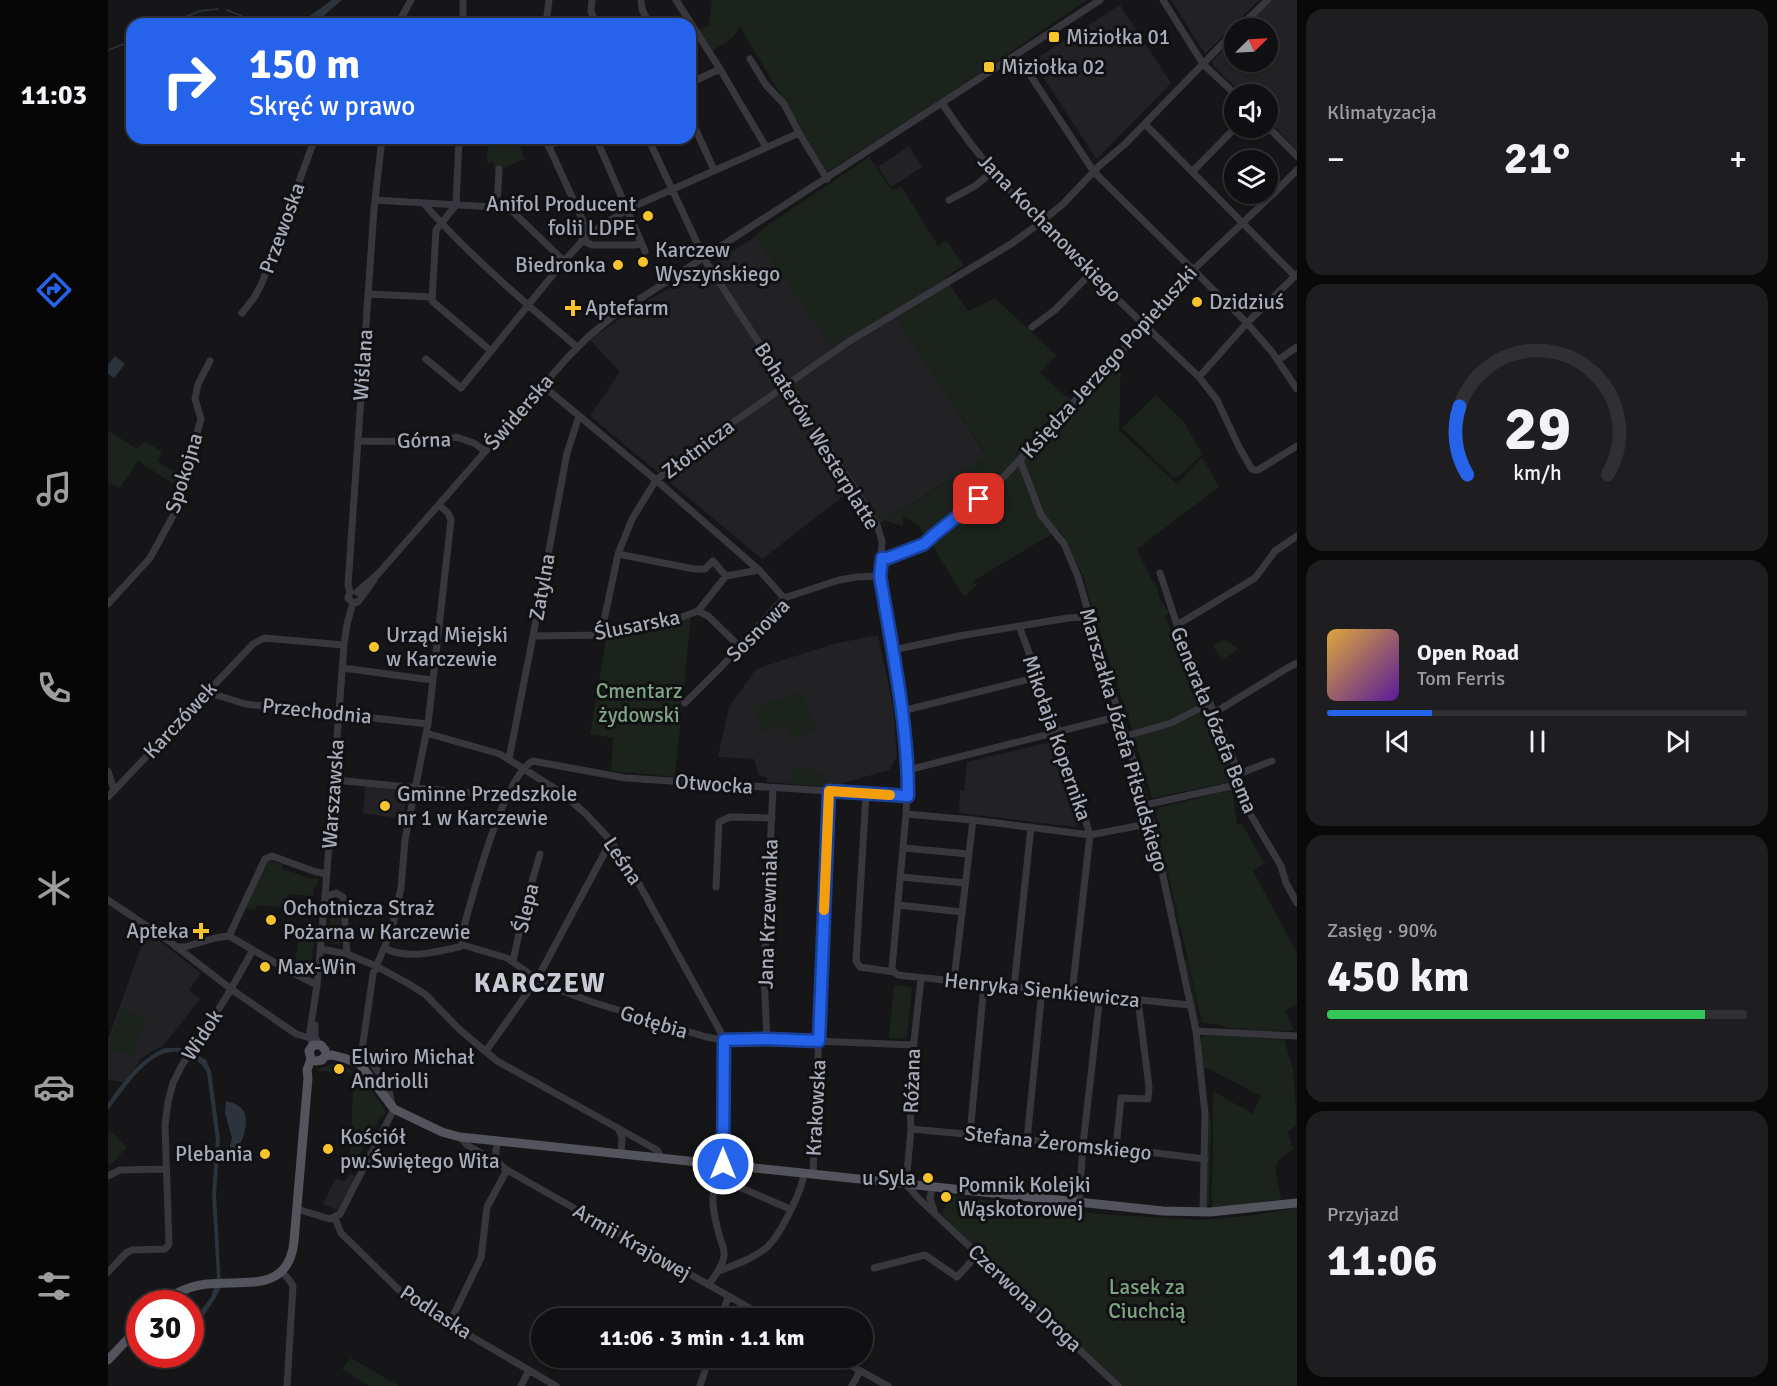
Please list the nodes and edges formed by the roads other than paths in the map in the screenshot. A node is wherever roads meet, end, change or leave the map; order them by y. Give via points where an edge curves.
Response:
1 (411, 0) edge
2 (463, 0) edge
3 (549, 0) edge
4 (592, 0) edge
5 (641, 0) edge
6 (676, 0) edge
7 (1100, 0) edge
8 (1163, 0) edge
9 (1268, 0) edge
10 (401, 18) edge
11 (463, 18) edge
12 (547, 18) edge
13 (594, 18) edge
14 (646, 18) edge
15 (687, 18) edge
16 (1249, 18) edge
17 (696, 31) edge
18 (1224, 42) edge
19 (1017, 55) junction
20 (750, 59) dead end
21 (1203, 64) junction
22 (720, 69) junction
23 (696, 80) edge
24 (1224, 84) edge
25 (942, 103) junction
26 (1145, 124) junction
27 (696, 130) edge
28 (799, 133) junction
29 (1278, 137) edge
30 (1225, 138) edge
31 (313, 144) edge
32 (381, 144) edge
33 (459, 144) edge
34 (552, 144) edge
35 (599, 144) edge
36 (651, 144) edge
37 (548, 146) joint
38 (766, 147) junction
39 (1297, 156) edge
40 (498, 169) dead end
41 (714, 170) junction
42 (1297, 170) edge
43 (1193, 171) junction
44 (992, 172) junction
45 (1094, 172) junction
46 (826, 179) junction
47 (672, 190) junction
48 (375, 200) junction
49 (949, 200) dead end
50 (424, 204) junction
51 (456, 205) junction
52 (497, 207) junction
53 (628, 209) junction
54 (1243, 222) junction
55 (1040, 223) junction
56 (441, 224) junction
57 (589, 234) junction
58 (582, 240) junction
59 (641, 242) junction
60 (645, 251) dead end
61 (704, 259) junction
62 (564, 261) junction
63 (1193, 270) junction
64 (1090, 273) junction
65 (1296, 275) edge
66 (368, 294) junction
67 (432, 297) junction
68 (528, 306) junction
69 (242, 313) dead end
70 (1247, 323) junction
71 (1145, 326) junction
72 (1032, 327) dead end
73 (577, 347) junction
74 (1297, 347) edge
75 (491, 351) junction
76 (426, 359) dead end
77 (1278, 360) junction
78 (210, 361) dead end
79 (1199, 377) junction
80 (542, 385) junction
81 (787, 385) junction
82 (1297, 389) edge
83 (579, 416) junction
84 (358, 441) junction
85 (1297, 446) edge
86 (485, 452) junction
87 (1020, 460) junction
88 (656, 480) junction
89 (439, 505) junction
90 (1297, 536) edge
91 (618, 554) junction
92 (882, 558) junction
93 (759, 570) junction
94 (1160, 573) dead end
95 (726, 576) junction
96 (880, 576) junction
97 (356, 594) junction
98 (784, 598) junction
99 (353, 603) junction
100 (108, 604) edge
101 (698, 611) junction
102 (1087, 617) junction
103 (1177, 625) junction
104 (1019, 626) junction
105 (601, 635) junction
106 (533, 636) junction
107 (344, 645) junction
108 (739, 646) junction
109 (893, 650) junction
110 (1297, 663) edge
111 (343, 668) junction
112 (1038, 677) junction
113 (432, 680) junction
114 (207, 692) junction
115 (685, 703) dead end
116 (1210, 703) junction
117 (902, 711) junction
118 (1214, 713) junction
119 (339, 715) junction
120 (1120, 716) junction
121 (428, 724) junction
122 (426, 733) junction
123 (1059, 733) junction
124 (1126, 736) junction
125 (509, 759) junction
126 (1272, 761) dead end
127 (523, 767) junction
128 (908, 770) junction
129 (108, 771) edge
130 (1238, 774) junction
131 (334, 780) junction
132 (1240, 784) junction
133 (416, 788) junction
134 (773, 788) junction
135 (114, 790) junction
136 (829, 791) junction
137 (866, 794) junction
138 (908, 796) junction
139 (108, 797) edge
140 (506, 800) junction
141 (1145, 805) junction
142 (906, 814) junction
143 (772, 818) junction
144 (973, 820) junction
145 (1152, 823) junction
146 (1031, 827) junction
147 (1090, 835) junction
148 (611, 841) junction
149 (903, 848) junction
150 (540, 854) dead end
151 (969, 854) junction
152 (327, 874) junction
153 (901, 877) junction
154 (965, 884) junction
155 (716, 887) dead end
156 (325, 897) junction
157 (108, 900) edge
158 (1296, 900) edge
159 (899, 905) junction
160 (962, 912) junction
161 (229, 936) junction
162 (463, 945) junction
163 (176, 947) junction
164 (321, 948) junction
165 (384, 948) junction
166 (253, 950) junction
167 (346, 954) junction
168 (513, 961) junction
169 (376, 966) junction
170 (894, 972) junction
171 (921, 978) junction
172 (537, 979) junction
173 (954, 980) junction
174 (317, 985) junction
175 (984, 985) junction
176 (1014, 987) junction
177 (231, 989) junction
178 (1042, 990) junction
179 (1072, 993) junction
180 (1100, 995) junction
181 (1138, 1000) junction
182 (1190, 1005) junction
183 (1196, 1031) junction
184 (1297, 1036) edge
185 (767, 1039) junction
186 (724, 1040) junction
187 (819, 1041) junction
188 (913, 1045) junction
189 (317, 1051) junction
190 (486, 1051) junction
191 (363, 1054) junction
192 (360, 1064) junction
193 (393, 1108) junction
194 (618, 1128) junction
195 (911, 1128) junction
196 (970, 1134) junction
197 (460, 1137) junction
198 (1027, 1140) junction
199 (498, 1141) junction
200 (1083, 1145) junction
201 (1116, 1148) junction
202 (621, 1154) junction
203 (488, 1157) dead end
204 (662, 1159) junction
205 (1205, 1159) junction
206 (723, 1164) junction
207 (166, 1168) junction
208 (507, 1170) junction
209 (808, 1173) junction
210 (108, 1176) edge
211 (716, 1177) junction
212 (906, 1184) junction
213 (928, 1186) junction
214 (1079, 1202) junction
215 (923, 1203) junction
216 (1297, 1203) edge
217 (297, 1209) junction
218 (790, 1209) junction
219 (1203, 1212) junction
220 (935, 1213) junction
221 (335, 1218) junction
222 (725, 1254) junction
223 (978, 1254) junction
224 (741, 1262) junction
225 (874, 1268) dead end
226 (719, 1271) junction
227 (108, 1272) edge
228 (282, 1272) junction
229 (708, 1285) junction
230 (183, 1290) edge
231 (728, 1297) junction
232 (724, 1308) edge
233 (748, 1308) edge
234 (449, 1324) junction
235 (126, 1341) edge
236 (108, 1360) edge
237 (706, 1368) edge
238 (855, 1368) edge
239 (529, 1370) junction
240 (860, 1371) junction
241 (287, 1386) edge
242 (521, 1386) edge
243 (556, 1386) edge
244 (700, 1386) edge
245 (852, 1386) edge
246 (888, 1386) edge
247 (1118, 1386) edge

1 - 10 street
2 - 11 street
3 - 12 street
4 - 13 street
5 - 14 street
6 - 15 street
7 - 19 street, Świderska
8 - 21 street
9 - 16 street
17 - 22 street
18 - 21 street, Złotnicza
19 - 25 street, Świderska
19 - 45 street
20 - 28 street via 784,104
21 - 24 street
21 - 26 street, Złotnicza
22 - 23 street
22 - 38 street
25 - 44 street, Jana Kochanowskiego
25 - 46 street, Świderska
26 - 43 street
26 - 45 street, Złotnicza
27 - 41 street
28 - 38 street
28 - 46 street
29 - 39 street
30 - 43 street
31 - 69 street, Przewoska via 262,283
32 - 48 street, Wiślana
33 - 51 street
34 - 37 street
35 - 53 street
36 - 47 street, Bohaterów Westerplatte
37 - 57 street
38 - 41 street
40 - 52 street
41 - 47 street
42 - 54 street, Księdza Jerzego Popiełuszki
43 - 54 street
44 - 49 street
44 - 55 street, Jana Kochanowskiego
45 - 55 street, Złotnicza
45 - 63 street
46 - 61 street, Świderska
47 - 53 street
47 - 61 street, Bohaterów Westerplatte
48 - 50 street
48 - 66 street, Wiślana
50 - 51 street
50 - 56 street
51 - 52 street
51 - 56 street
52 - 62 street via 509,208
53 - 57 street
53 - 59 street
54 - 63 street, Księdza Jerzego Popiełuszki
54 - 65 street
55 - 64 street, Jana Kochanowskiego
55 - 81 street, Złotnicza via 848,342
56 - 67 street via 436,230
56 - 68 street
57 - 58 street
58 - 59 street via 592,245
58 - 62 street
59 - 60 street
61 - 73 street, Świderska via 612,317
61 - 81 street, Bohaterów Westerplatte
62 - 68 street
63 - 70 street
63 - 71 street, Księdza Jerzego Popiełuszki
64 - 71 street, Jana Kochanowskiego
64 - 72 street via 1055,310
65 - 70 street
66 - 67 street
66 - 84 street, Wiślana
67 - 75 street
68 - 73 street
68 - 75 street
70 - 77 street
70 - 79 street
71 - 79 street, Jana Kochanowskiego
71 - 87 street, Księdza Jerzego Popiełuszki
73 - 80 street, Świderska
74 - 77 street
75 - 76 street via 461,388
77 - 82 street
78 - 100 street, Spokojna via 198,384 195,399 201,419 180,503 150,558
79 - 85 street, Jana Kochanowskiego via 1217,400 1253,470
80 - 83 street
80 - 86 street, Świderska
81 - 88 street, Złotnicza
81 - 92 street, Bohaterów Westerplatte via 877,525
83 - 88 street
83 - 106 street, Zatylna via 567,453
84 - 86 street, Górna via 439,442 456,437
84 - 97 street, Wiślana via 348,585
86 - 89 street, Świderska
87 - 92 street, Księdza Jerzego Popiełuszki via 994,487 924,544
87 - 102 street, Marszałka Józefa Piłsudskiego via 1041,515 1064,544 1078,577
88 - 91 street, Złotnicza via 632,519
88 - 93 street
89 - 97 street, Świderska
89 - 113 street via 451,520
90 - 103 street via 1275,551 1255,578
91 - 95 street via 705,569 713,561
91 - 105 street, Złotnicza
92 - 96 street, Bohaterów Westerplatte
93 - 95 street
93 - 98 street
94 - 103 street, Generała Józefa Bema
95 - 101 street, Ślusarska
96 - 98 street, Sosnowa via 839,580
96 - 109 street, Bohaterów Westerplatte
97 - 99 street, Świderska via 357,603
97 - 99 street, Wiślana via 348,598
98 - 108 street, Sosnowa
99 - 107 street, Warszawska
101 - 105 street, Ślusarska
101 - 108 street
102 - 104 street
102 - 120 street, Marszałka Józefa Piłsudskiego
103 - 116 street, Generała Józefa Bema
104 - 109 street
104 - 112 street, Mikołaja Kopernika
105 - 106 street, Ślusarska
106 - 125 street, Zatylna
107 - 111 street, Warszawska
107 - 114 street, Karczówek via 264,638 253,644
108 - 115 street, Sosnowa
109 - 117 street, Bohaterów Westerplatte
110 - 118 street
111 - 113 street
111 - 119 street, Warszawska
112 - 117 street
112 - 123 street, Mikołaja Kopernika
113 - 121 street
114 - 119 street, Przechodnia via 245,704
114 - 135 street, Karczówek
116 - 118 street, Generała Józefa Bema
116 - 124 street via 1176,722
117 - 128 street, Bohaterów Westerplatte
118 - 130 street, Generała Józefa Bema
119 - 121 street, Przechodnia
119 - 131 street, Warszawska
120 - 123 street
120 - 124 street, Marszałka Józefa Piłsudskiego
121 - 122 street
122 - 125 street, Leśna
122 - 133 street
123 - 128 street
123 - 147 street, Mikołaja Kopernika
124 - 141 street, Marszałka Józefa Piłsudskiego
125 - 127 street, Leśna
126 - 130 street
127 - 134 street, Otwocka via 537,761 625,778
127 - 140 street
127 - 148 street, Leśna via 571,800
128 - 138 street, Bohaterów Westerplatte
129 - 135 street
130 - 132 street, Generała Józefa Bema
131 - 133 street
131 - 152 street, Warszawska
132 - 141 street
132 - 158 street, Generała Józefa Bema via 1246,807
133 - 140 street via 494,795
133 - 165 street via 405,840 401,888
134 - 136 street, Otwocka
134 - 143 street, Jana Krzewniaka
135 - 139 street, Karczówek
136 - 137 street, Otwocka
136 - 187 street, Krakowska
137 - 138 street, Otwocka
137 - 170 street, Henryka Sienkiewicza via 856,961 860,968
138 - 142 street
140 - 162 street via 488,843 461,937
141 - 145 street, Marszałka Józefa Piłsudskiego
142 - 144 street
142 - 149 street
143 - 155 street via 730,817 719,822
143 - 185 street, Jana Krzewniaka via 764,975
144 - 146 street
144 - 151 street
145 - 147 street
145 - 182 street, Marszałka Józefa Piłsudskiego
146 - 147 street
146 - 176 street
147 - 179 street, Mikołaja Kopernika
148 - 172 street
148 - 186 street, Leśna via 668,933
149 - 151 street
149 - 153 street
150 - 168 street, Ślepa
151 - 154 street
152 - 156 street, Warszawska
152 - 161 street via 268,857
153 - 154 street
153 - 159 street
154 - 160 street
156 - 164 street, Warszawska
156 - 167 street via 336,893 343,897
157 - 163 street
159 - 160 street
159 - 170 street
160 - 173 street
161 - 163 street
161 - 166 street
162 - 165 street, Gołębia via 410,955
162 - 168 street, Gołębia
163 - 177 street
164 - 167 street
164 - 174 street, Warszawska
165 - 169 street
166 - 174 street
166 - 177 street, Widok
167 - 169 street
168 - 172 street, Gołębia
169 - 190 street via 426,995
169 - 191 street
170 - 171 street, Henryka Sienkiewicza
171 - 173 street, Henryka Sienkiewicza
171 - 188 street, Różana
172 - 186 street, Gołębia via 592,1002
172 - 190 street
173 - 175 street, Henryka Sienkiewicza
174 - 189 street, Warszawska
175 - 176 street, Henryka Sienkiewicza
175 - 196 street
176 - 178 street, Henryka Sienkiewicza
177 - 189 street
177 - 207 street, Widok via 174,1083 165,1125
178 - 179 street, Henryka Sienkiewicza
178 - 198 street
179 - 180 street, Henryka Sienkiewicza
180 - 181 street, Henryka Sienkiewicza
180 - 200 street
181 - 182 street, Henryka Sienkiewicza
181 - 201 street via 1148,1099 1121,1098
182 - 183 street, Marszałka Józefa Piłsudskiego
183 - 184 street
183 - 205 street, Marszałka Józefa Piłsudskiego via 1205,1113
185 - 186 street, Gołębia
185 - 187 street
186 - 206 street
187 - 188 street
187 - 209 street, Krakowska
188 - 195 street, Różana
189 - 192 main road
189 - 217 main road via 307,1070
190 - 194 street via 497,1061
191 - 192 street
191 - 193 street via 388,1087
192 - 193 main road
193 - 197 main road
193 - 221 street via 352,1194
194 - 202 street
194 - 204 street via 657,1150
195 - 196 street, Stefana Żeromskiego
195 - 212 street, Różana
196 - 198 street, Stefana Żeromskiego
197 - 199 main road
197 - 203 street
198 - 200 street, Stefana Żeromskiego
199 - 202 main road
199 - 208 street, Armii Krajowej via 495,1157
200 - 201 street, Stefana Żeromskiego
200 - 214 street
201 - 205 street, Stefana Żeromskiego
202 - 204 main road
204 - 206 main road
205 - 219 street, Marszałka Józefa Piłsudskiego
206 - 209 main road
206 - 211 street
207 - 210 street via 120,1170
207 - 227 street, Widok via 169,1244 165,1249 132,1250
208 - 229 street, Armii Krajowej
208 - 234 street via 487,1207 481,1258
209 - 212 main road
209 - 218 street, Krakowska
211 - 218 street
211 - 222 street via 712,1212
212 - 213 main road
212 - 215 street, Czerwona Droga
213 - 214 main road
213 - 215 street via 921,1194
213 - 220 street
214 - 219 main road
215 - 220 street, Czerwona Droga
216 - 219 main road
217 - 221 street
217 - 228 main road via 293,1250
218 - 224 street, Krakowska via 767,1247
220 - 223 street, Czerwona Droga
221 - 234 street, Podlaska via 341,1233 399,1290
222 - 224 street
222 - 226 street
223 - 225 street via 957,1277 925,1255
223 - 247 street, Czerwona Droga
224 - 226 street, Krakowska
226 - 229 street
228 - 230 main road via 270,1280 208,1284
228 - 241 street via 292,1286
229 - 231 street, Armii Krajowej
231 - 232 street
231 - 233 street, Armii Krajowej
234 - 239 street, Podlaska
235 - 236 main road
237 - 244 street
238 - 240 street
239 - 242 street
239 - 243 street, Podlaska
240 - 245 street
240 - 246 street

